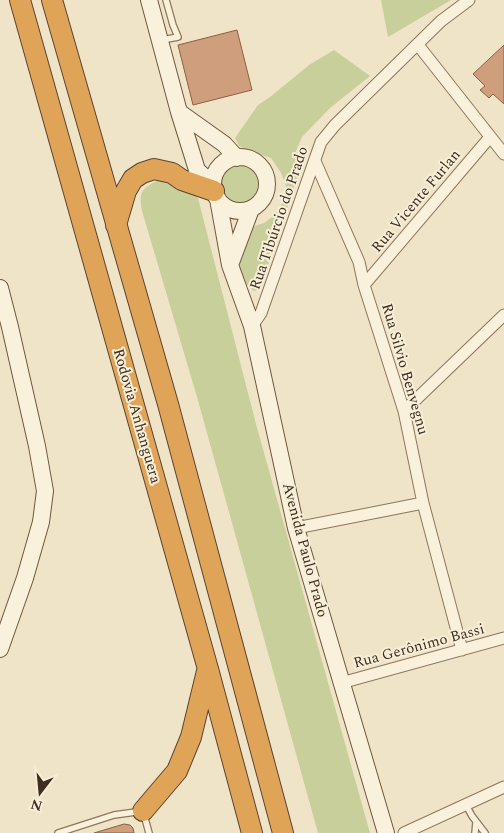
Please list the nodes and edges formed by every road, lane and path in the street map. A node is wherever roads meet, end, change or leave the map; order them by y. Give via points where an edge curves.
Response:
1 (20, 0) edge
2 (52, 0) edge
3 (149, 0) edge
4 (166, 0) edge
5 (469, 0) edge
6 (159, 40) junction
7 (418, 45) junction
8 (179, 112) junction
9 (490, 137) junction
10 (504, 154) edge
11 (237, 158) junction
12 (315, 162) junction
13 (215, 192) junction
14 (251, 209) junction
15 (116, 225) junction
16 (230, 265) junction
17 (364, 285) junction
18 (0, 288) edge
19 (504, 315) edge
20 (252, 326) junction
21 (404, 411) junction
22 (423, 503) junction
23 (296, 528) junction
24 (504, 638) edge
25 (0, 649) edge
26 (462, 650) junction
27 (208, 669) junction
28 (341, 683) junction
29 (504, 787) edge
30 (466, 805) junction
31 (143, 811) junction
32 (476, 822) junction
33 (58, 833) edge
34 (149, 833) edge
35 (252, 833) edge
36 (283, 833) edge
37 (386, 833) edge
38 (404, 833) edge
39 (475, 833) edge
40 (484, 833) edge

1 - 27 highway, Rodovia Anhanguera
2 - 15 highway, Rodovia Anhanguera
3 - 6 street
4 - 6 lane via 178,37
5 - 7 street, Rua Tibúrcio do Prado
6 - 8 street
7 - 9 street
7 - 12 street, Rua Tibúrcio do Prado via 335,125 322,142
8 - 11 street via 224,144
8 - 13 street via 197,170
9 - 10 street
9 - 17 street, Rua Vicente Furlan
11 - 13 street via 220,167 215,175
11 - 14 street via 252,160 266,177 263,200
12 - 17 street, Rua Silvio Benvegnu via 359,262
12 - 20 street, Rua Tibúrcio do Prado via 261,313
13 - 14 street via 224,206 232,210
13 - 15 highway via 172,173 154,169 142,173 126,191
13 - 16 street, Avenida Paulo Prado
14 - 16 street
15 - 36 highway, Rodovia Anhanguera via 168,404
16 - 20 street, Avenida Paulo Prado
17 - 21 street, Rua Silvio Benvegnu
18 - 25 street via 45,491 41,522
19 - 21 street
20 - 23 street, Avenida Paulo Prado
21 - 22 street, Rua Silvio Benvegnu
22 - 23 street
22 - 26 street, Rua Silvio Benvegnu
23 - 28 street, Avenida Paulo Prado
24 - 26 street, Rua Gerônimo Bassi
26 - 28 street, Rua Gerônimo Bassi
27 - 31 highway via 191,737 178,770
27 - 35 highway, Rodovia Anhanguera
28 - 37 street, Avenida Paulo Prado
29 - 30 street
30 - 32 lane
30 - 38 street
31 - 33 lane via 114,815
31 - 34 lane
32 - 39 lane
32 - 40 lane

